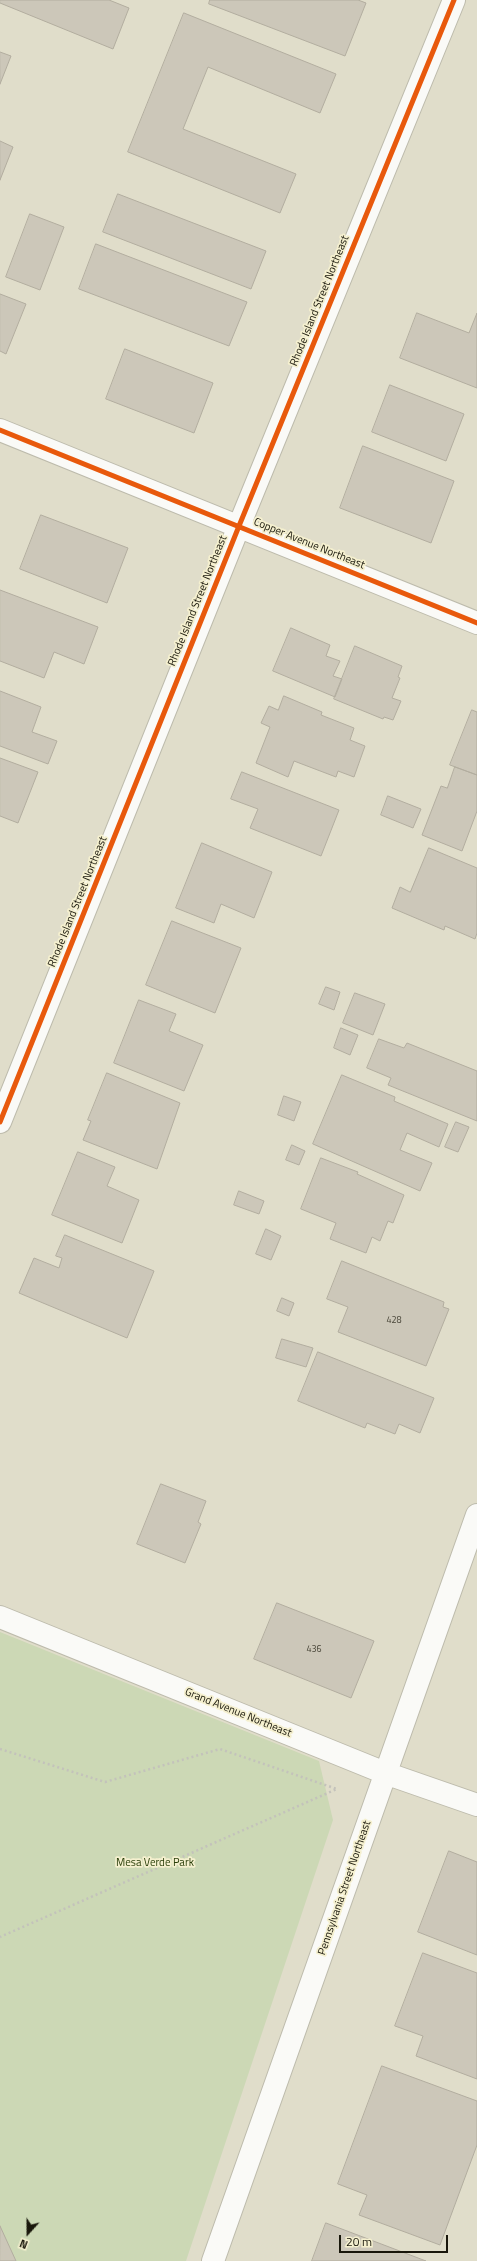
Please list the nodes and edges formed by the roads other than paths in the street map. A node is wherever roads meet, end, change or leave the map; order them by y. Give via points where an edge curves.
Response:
1 (454, 0) edge
2 (0, 430) edge
3 (239, 526) junction
4 (477, 623) edge
5 (0, 1122) edge
6 (477, 1515) edge
7 (0, 1616) edge
8 (386, 1773) junction
9 (477, 1805) edge
10 (213, 2261) edge

1 - 3 street, Rhode Island Street Northeast
2 - 3 street, Copper Avenue Northeast
3 - 4 street, Copper Avenue Northeast
3 - 5 street, Rhode Island Street Northeast
6 - 8 street, Pennsylvania Street Northeast
7 - 8 street, Grand Avenue Northeast
8 - 9 street, Grand Avenue Northeast
8 - 10 street, Pennsylvania Street Northeast

